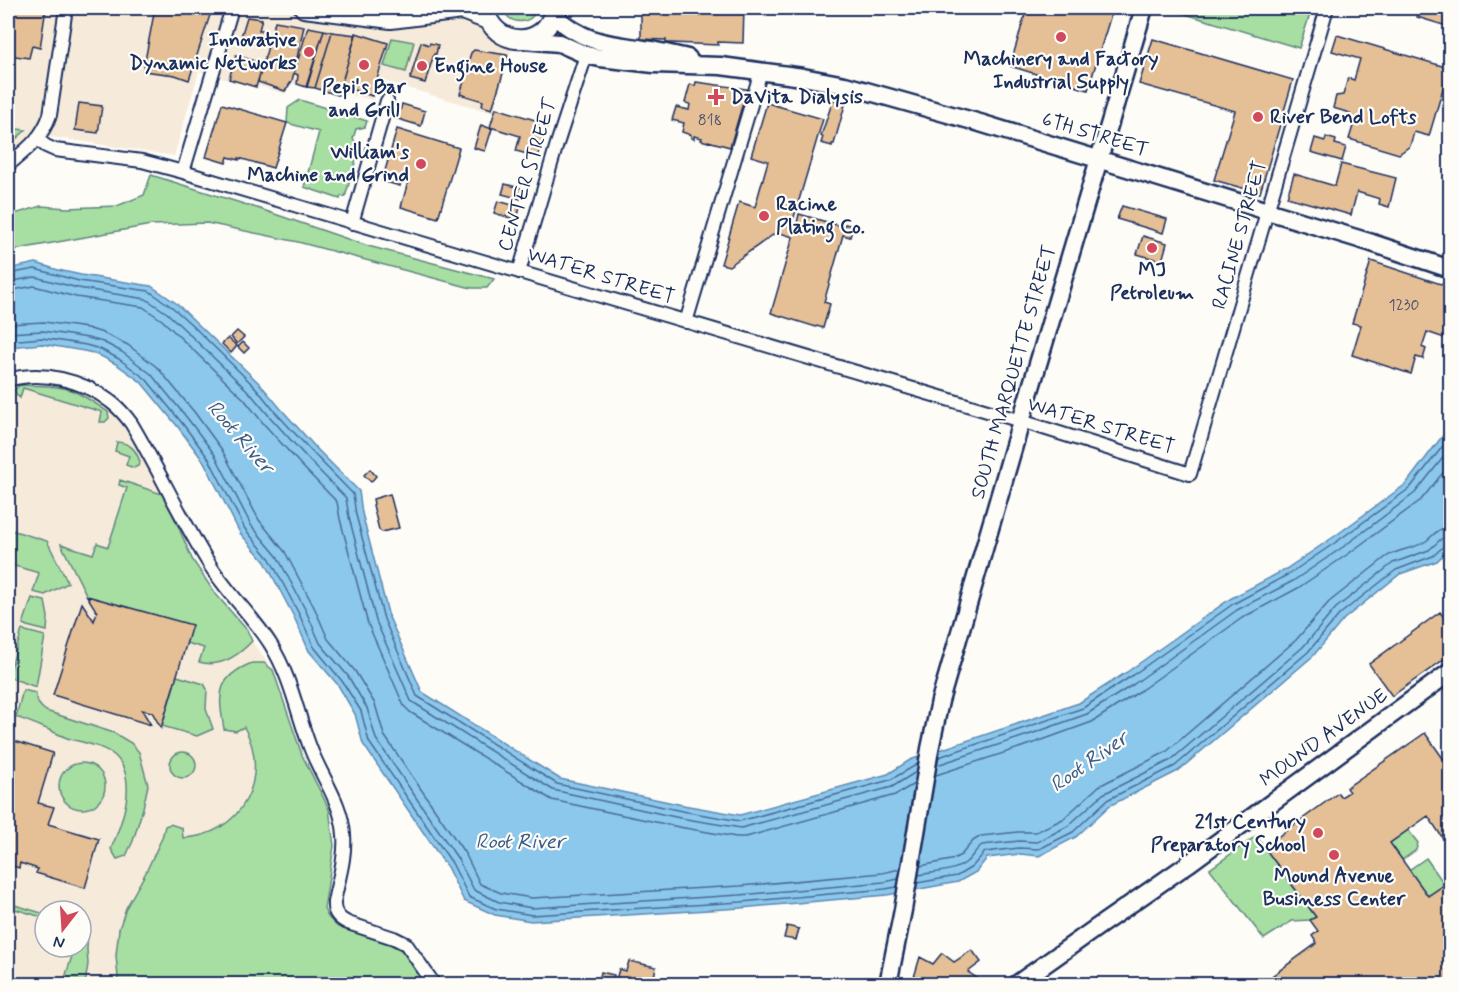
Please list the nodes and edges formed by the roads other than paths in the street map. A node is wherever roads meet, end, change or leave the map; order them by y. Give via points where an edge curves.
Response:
1 (66, 8) edge
2 (232, 8) edge
3 (304, 8) edge
4 (1144, 8) edge
5 (1327, 8) edge
6 (554, 11) edge
7 (486, 14) edge
8 (524, 40) junction
9 (586, 55) junction
10 (721, 66) junction
11 (761, 71) junction
12 (387, 101) dead end
13 (38, 139) junction
14 (1098, 160) junction
15 (8, 165) edge
16 (183, 172) junction
17 (1267, 211) junction
18 (352, 223) junction
19 (1450, 269) edge
20 (519, 272) junction
21 (686, 322) junction
22 (8, 380) edge
23 (1021, 421) junction
24 (1191, 474) joint
25 (1450, 672) edge
26 (434, 984) edge
27 (888, 984) edge
28 (1017, 984) edge

1 - 13 street via 50,115
2 - 16 street
3 - 7 main road via 391,20 462,10
4 - 14 street, SOUTH MARQUETTE STREET
5 - 17 street, RACINE STREET
6 - 8 main road via 547,27
6 - 10 street, 6TH STREET via 570,29 589,39
7 - 8 main road via 503,36
8 - 9 street, 6TH STREET via 559,43
9 - 10 street, 6TH STREET via 654,64
9 - 20 street, CENTER STREET
10 - 11 street, 6TH STREET
11 - 14 street, 6TH STREET via 845,85
11 - 21 street
12 - 18 street
13 - 15 street
13 - 16 street, WATER STREET via 55,150 142,161
14 - 17 street, 6TH STREET
14 - 23 street, SOUTH MARQUETTE STREET
16 - 18 street, WATER STREET
17 - 19 street, 6TH STREET
17 - 24 street, RACINE STREET
18 - 20 street, WATER STREET
20 - 21 street, WATER STREET
21 - 23 street, WATER STREET
22 - 26 street via 41,376 81,385 111,402 131,423 207,561 256,623 283,667 309,746 338,804 343,824 335,913 348,923 406,944
23 - 24 street, WATER STREET
23 - 27 street, SOUTH MARQUETTE STREET via 940,701
25 - 28 street, MOUND AVENUE

